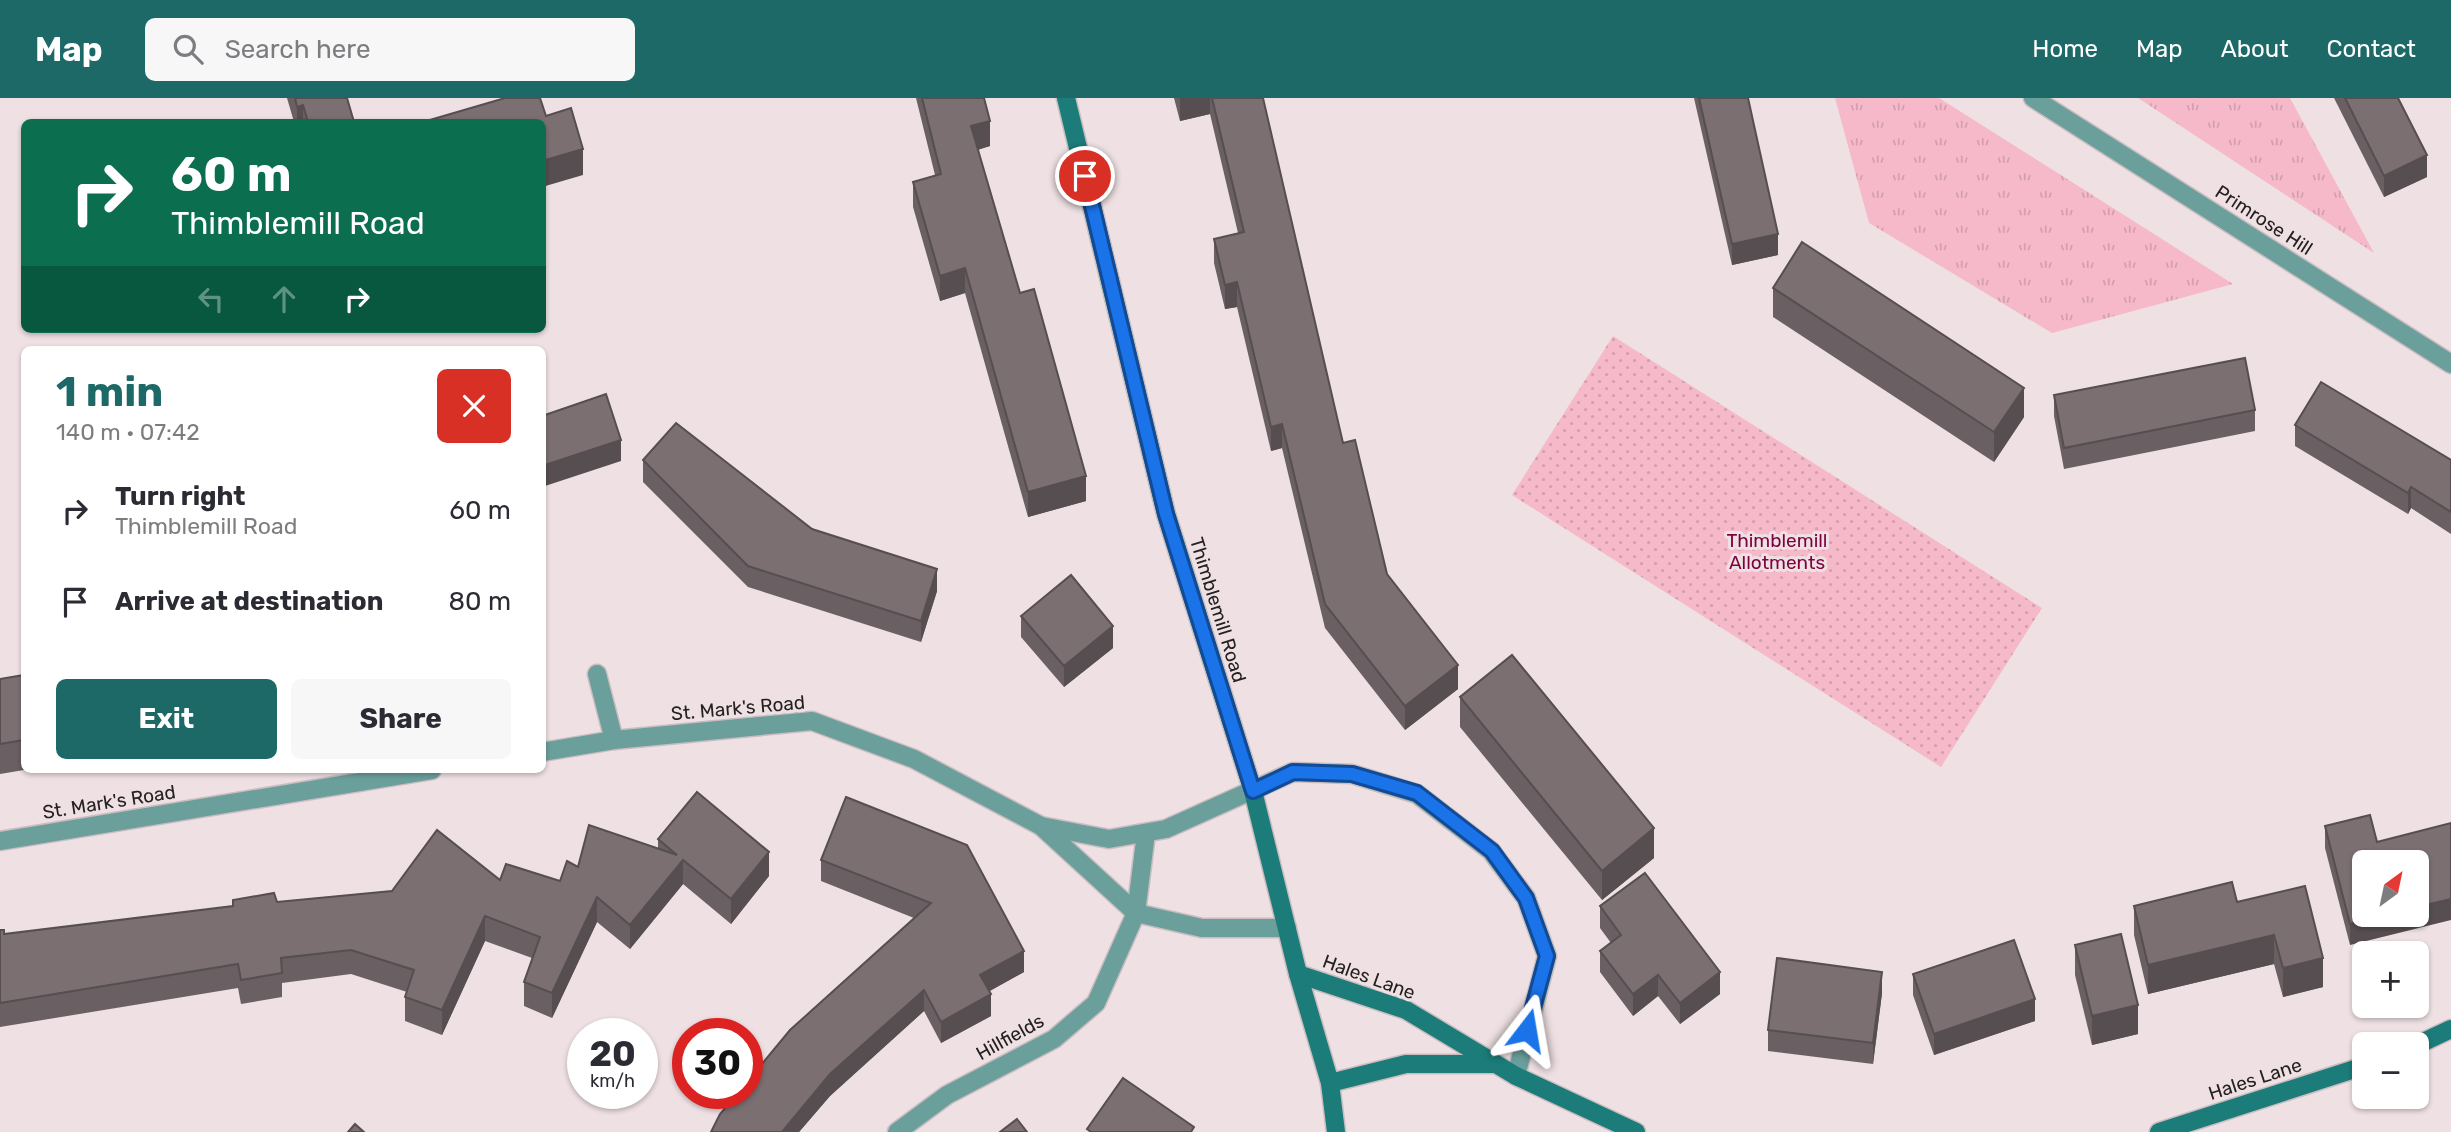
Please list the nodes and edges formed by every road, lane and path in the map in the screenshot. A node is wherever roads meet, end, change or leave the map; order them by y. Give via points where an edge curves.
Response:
1 (1066, 98) edge
2 (2033, 98) edge
3 (2059, 105) edge
4 (2451, 364) edge
5 (597, 674) dead end
6 (614, 740) junction
7 (546, 751) edge
8 (414, 773) edge
9 (1253, 791) junction
10 (1041, 826) junction
11 (1146, 832) junction
12 (0, 841) edge
13 (1136, 913) junction
14 (1287, 928) junction
15 (1298, 974) junction
16 (2451, 1029) edge
17 (2429, 1039) edge
18 (1496, 1064) junction
19 (2352, 1070) edge
20 (1516, 1076) junction
21 (1330, 1083) junction
22 (2171, 1130) edge
23 (897, 1132) edge
24 (1336, 1132) edge
25 (1636, 1132) edge

1 - 9 main road, Thimblemill Road via 1166,514
2 - 3 street, Primrose Hill
3 - 4 street, Primrose Hill
5 - 6 street
6 - 7 street, St. Mark's Road
6 - 10 street, St. Mark's Road via 813,722 914,759
8 - 12 street, St. Mark's Road
9 - 11 street, St. Mark's Road via 1166,829
9 - 14 main road, Thimblemill Road
9 - 20 street, St. Mark's Road via 1293,772 1352,774 1417,793 1492,851 1526,898 1547,956
10 - 11 street, St. Mark's Road via 1109,839
10 - 13 street, St. Mark's Road
11 - 13 street, Hillfields
13 - 14 street, St. Mark's Road via 1202,928
13 - 23 street, Hillfields via 1096,1003 1054,1039 947,1095
14 - 15 main road, Thimblemill Road
15 - 18 main road, Hales Lane via 1405,1010
15 - 21 main road, Thimblemill Road
16 - 17 main road
18 - 20 main road, Hales Lane
18 - 21 main road via 1406,1064
19 - 22 main road, Hales Lane
20 - 25 main road, Hales Lane
21 - 24 main road, Thimblemill Road

